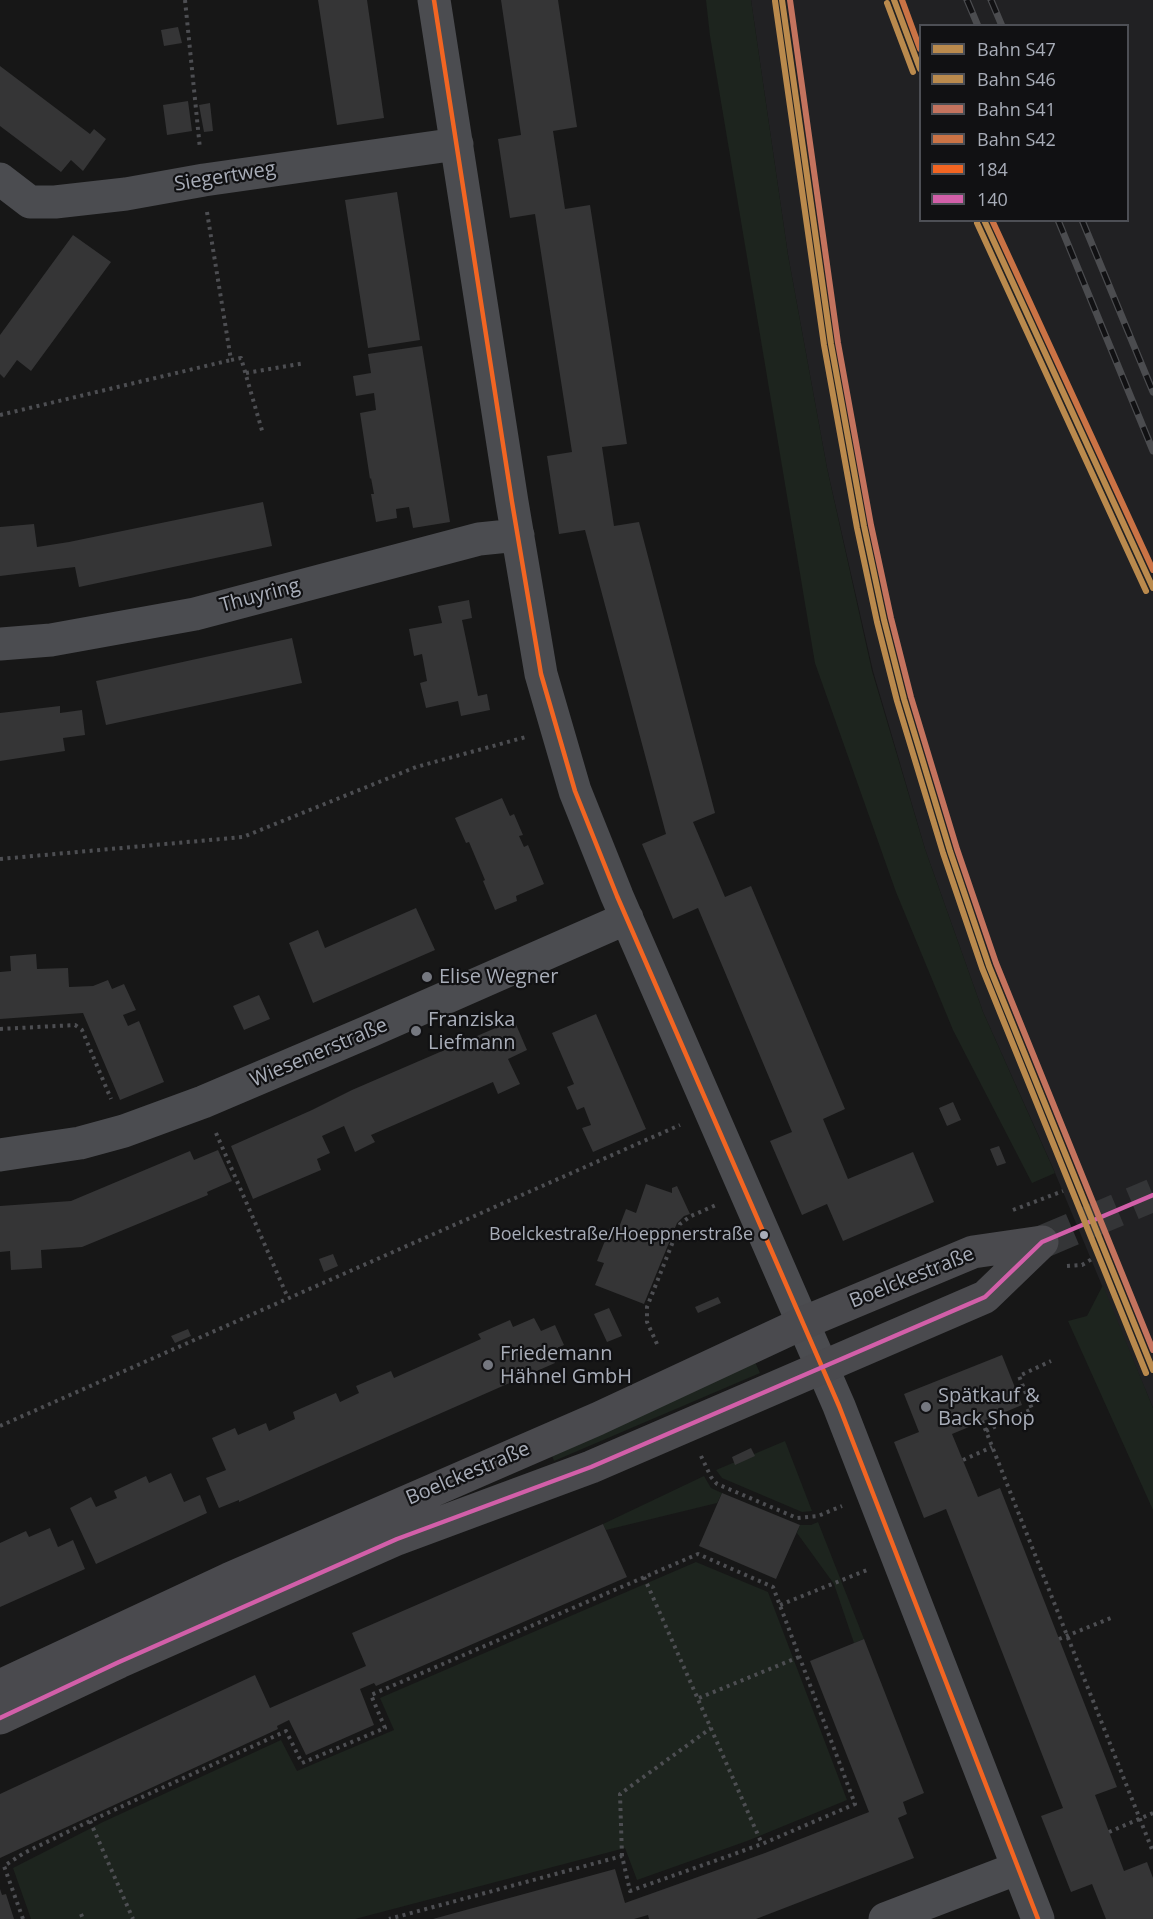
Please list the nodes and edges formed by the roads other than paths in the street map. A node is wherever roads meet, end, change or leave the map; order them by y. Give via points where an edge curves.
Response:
1 (434, 0) edge
2 (457, 144) junction
3 (0, 179) edge
4 (518, 535) junction
5 (0, 644) edge
6 (627, 918) junction
7 (0, 1155) edge
8 (803, 1323) junction
9 (823, 1368) junction
10 (0, 1686) edge
11 (0, 1718) edge
12 (1018, 1868) junction
13 (885, 1919) edge
14 (1038, 1919) edge

1 - 2 street
2 - 3 street, Siegertweg via 55,202 30,202
2 - 4 street
4 - 5 street, Thuyring via 479,539 195,614 51,640
4 - 6 street via 542,674 574,791
6 - 7 street, Wiesenerstraße via 193,1106 80,1143
6 - 8 street
8 - 9 street
8 - 9 main road, Boelckestraße via 973,1252 1042,1242 985,1297
8 - 10 main road, Boelckestraße via 597,1419 229,1579
9 - 11 main road, Boelckestraße via 591,1467 397,1539
9 - 12 street
12 - 13 street
12 - 14 street

